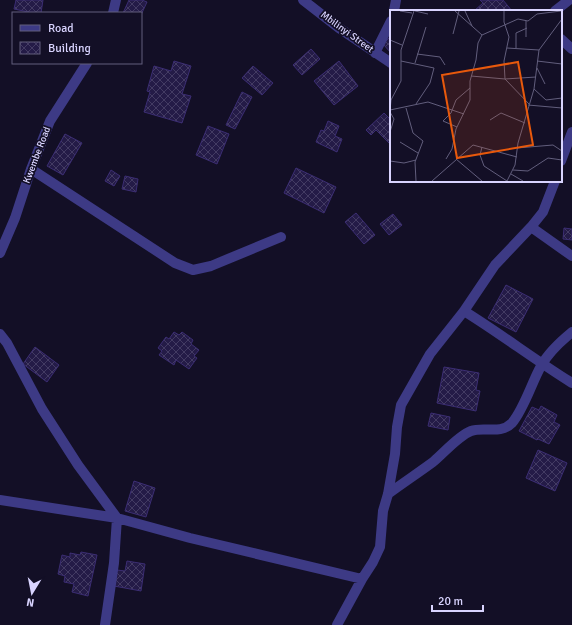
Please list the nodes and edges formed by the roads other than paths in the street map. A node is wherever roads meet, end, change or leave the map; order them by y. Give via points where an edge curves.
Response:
1 (116, 0) edge
2 (302, 0) edge
3 (396, 0) edge
4 (569, 0) edge
5 (394, 10) edge
6 (556, 10) edge
7 (113, 12) edge
8 (390, 23) edge
9 (562, 40) edge
10 (572, 49) edge
11 (375, 53) junction
12 (390, 62) edge
13 (86, 64) edge
14 (572, 132) edge
15 (562, 158) edge
16 (31, 169) junction
17 (555, 182) edge
18 (530, 228) junction
19 (281, 237) dead end
20 (0, 253) edge
21 (572, 256) edge
22 (464, 311) junction
23 (572, 332) edge
24 (0, 334) edge
25 (542, 364) junction
26 (572, 383) edge
27 (388, 494) junction
28 (0, 500) edge
29 (117, 518) junction
30 (362, 579) junction
31 (105, 625) edge
32 (337, 625) edge

1 - 7 street
2 - 11 street, Mbilinyi Street
3 - 5 street
4 - 6 street
8 - 11 street
9 - 10 street
11 - 12 street, Mbilinyi Street
13 - 16 street, Kwembe Road via 50,121
14 - 15 street
16 - 19 street via 175,263 193,270 211,266
16 - 20 street, Kwembe Road
17 - 18 street via 543,212
18 - 21 street
18 - 22 street via 495,265
22 - 25 street
22 - 27 street via 430,354 401,405
23 - 25 street via 561,340
24 - 29 street via 42,409 78,465
25 - 26 street
25 - 27 street via 513,422 506,428 472,431 462,436
27 - 30 street via 383,511 380,547
28 - 29 street
29 - 30 street
29 - 31 street via 114,563
30 - 32 street

